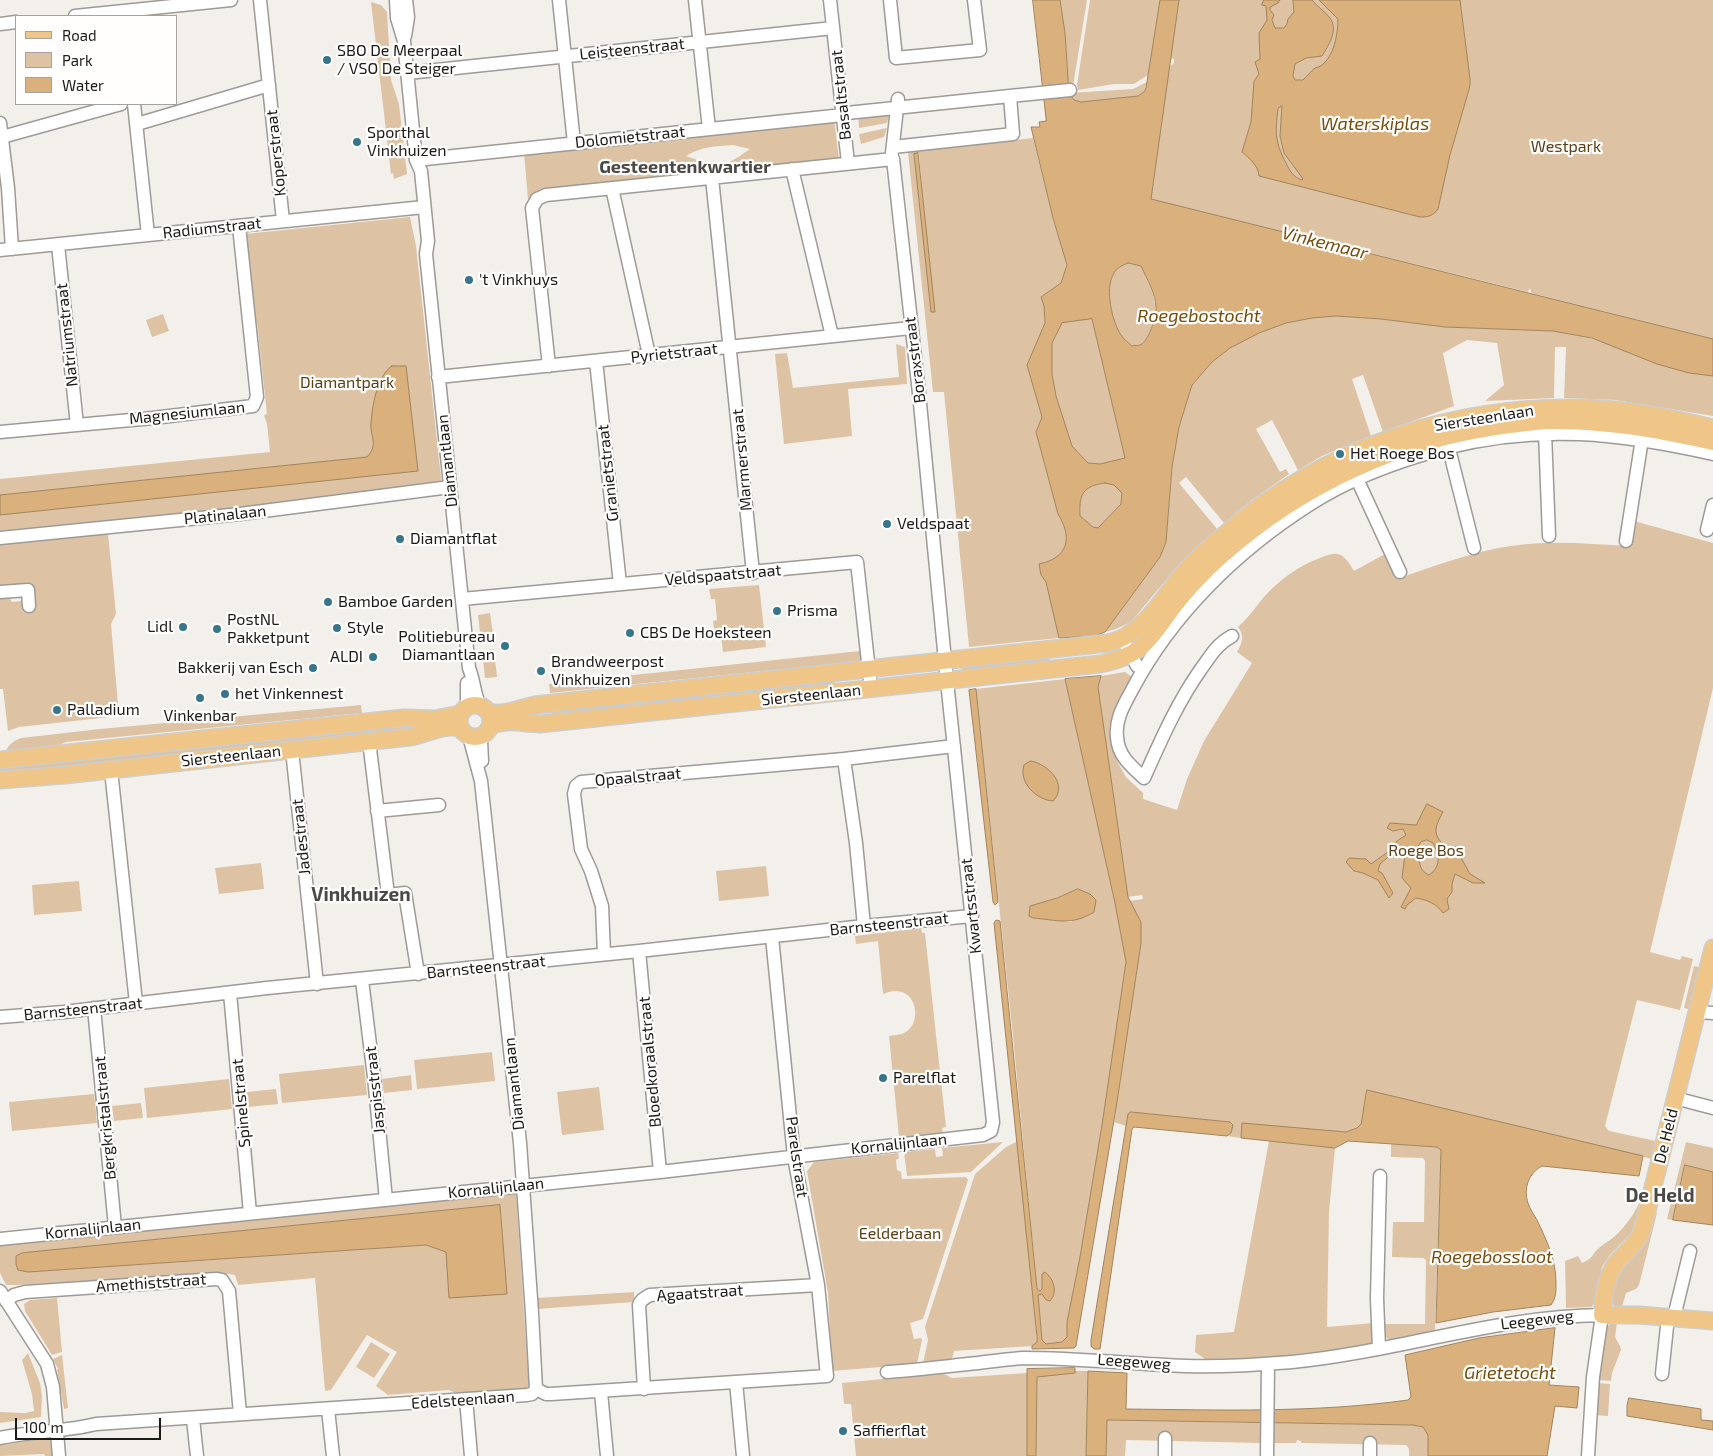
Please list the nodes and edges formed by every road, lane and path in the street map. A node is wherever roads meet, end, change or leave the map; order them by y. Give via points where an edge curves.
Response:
1 (231, 0) edge
2 (260, 0) edge
3 (396, 0) edge
4 (406, 0) edge
5 (558, 0) edge
6 (695, 0) edge
7 (830, 0) edge
8 (890, 0) edge
9 (974, 0) edge
10 (170, 3) edge
11 (124, 14) edge
12 (100, 15) edge
13 (15, 22) edge
14 (0, 24) edge
15 (833, 28) junction
16 (404, 41) junction
17 (700, 42) junction
18 (565, 56) junction
19 (408, 73) junction
20 (269, 85) junction
21 (1070, 90) dead end
22 (1010, 96) junction
23 (897, 102) junction
24 (118, 105) edge
25 (134, 105) edge
26 (845, 114) junction
27 (0, 123) edge
28 (137, 124) junction
29 (709, 129) junction
30 (2, 138) junction
31 (574, 143) junction
32 (416, 160) junction
33 (848, 163) junction
34 (792, 169) junction
35 (712, 178) junction
36 (612, 188) junction
37 (421, 207) junction
38 (283, 221) junction
39 (240, 226) junction
40 (148, 235) junction
41 (58, 245) junction
42 (6, 250) edge
43 (911, 328) junction
44 (832, 336) junction
45 (731, 347) junction
46 (648, 355) junction
47 (596, 361) junction
48 (549, 366) junction
49 (438, 377) junction
50 (77, 425) junction
51 (1713, 428) edge
52 (0, 432) edge
53 (1546, 433) junction
54 (1446, 435) junction
55 (1642, 439) junction
56 (1713, 442) edge
57 (1713, 454) edge
58 (1357, 479) junction
59 (450, 487) junction
60 (1713, 505) edge
61 (1707, 530) dead end
62 (1550, 536) dead end
63 (0, 538) edge
64 (1626, 541) dead end
65 (1474, 548) dead end
66 (1400, 572) dead end
67 (753, 573) junction
68 (620, 584) junction
69 (1189, 586) junction
70 (0, 592) edge
71 (462, 599) junction
72 (29, 606) dead end
73 (1232, 636) dead end
74 (1122, 638) junction
75 (1131, 654) junction
76 (945, 661) junction
77 (1144, 668) junction
78 (870, 669) junction
79 (947, 680) junction
80 (871, 689) junction
81 (475, 721) junction
82 (370, 741) junction
83 (954, 746) junction
84 (292, 750) junction
85 (844, 759) junction
86 (0, 760) edge
87 (111, 770) junction
88 (0, 780) edge
89 (438, 805) dead end
90 (376, 811) junction
91 (972, 916) junction
92 (864, 926) junction
93 (772, 937) junction
94 (1713, 948) edge
95 (640, 951) junction
96 (604, 954) junction
97 (500, 965) junction
98 (1710, 970) edge
99 (418, 974) junction
100 (362, 980) junction
101 (317, 984) junction
102 (230, 993) junction
103 (136, 1003) junction
104 (94, 1008) junction
105 (1705, 1012) edge
106 (0, 1017) edge
107 (1675, 1098) junction
108 (1713, 1108) edge
109 (991, 1131) joint
110 (794, 1156) junction
111 (660, 1172) junction
112 (1380, 1176) dead end
113 (523, 1186) junction
114 (386, 1200) junction
115 (250, 1213) junction
116 (115, 1228) junction
117 (0, 1239) edge
118 (1690, 1251) dead end
119 (818, 1284) junction
120 (3, 1296) edge
121 (1602, 1315) junction
122 (1671, 1317) junction
123 (1713, 1321) edge
124 (1379, 1349) junction
125 (1268, 1364) junction
126 (887, 1372) dead end
127 (1662, 1374) dead end
128 (827, 1376) joint
129 (736, 1382) junction
130 (536, 1389) junction
131 (644, 1389) junction
132 (600, 1392) junction
133 (466, 1399) junction
134 (328, 1409) junction
135 (240, 1414) junction
136 (193, 1418) junction
137 (56, 1427) junction
138 (0, 1429) edge
139 (0, 1438) edge
140 (1165, 1438) dead end
141 (1370, 1443) dead end
142 (59, 1456) edge
143 (197, 1456) edge
144 (333, 1456) edge
145 (470, 1456) edge
146 (607, 1456) edge
147 (743, 1456) edge
148 (1165, 1456) edge
149 (1267, 1456) edge
150 (1370, 1456) edge
151 (1588, 1456) edge

1 - 10 street
2 - 20 street, Koperstraat
3 - 16 street, Diamantlaan
4 - 16 street, Diamantlaan via 408,17
5 - 18 street
6 - 17 street, Leisteenstraat
7 - 15 street, Basaltstraat
8 - 9 street via 896,58 980,50
10 - 11 street
11 - 12 street
13 - 14 street
15 - 17 street, Basaltstraat
15 - 26 street, Basaltstraat
16 - 19 street, Diamantlaan
17 - 18 street, Leisteenstraat
17 - 29 street, Leisteenstraat
18 - 19 street, Leisteenstraat
18 - 31 street
19 - 32 street, Diamantlaan
20 - 28 street, Koperstraat
20 - 38 street, Koperstraat
21 - 22 street, Dolomietstraat
22 - 23 street, Dolomietstraat
22 - 23 street via 1013,134 899,149
23 - 26 street, Dolomietstraat
24 - 30 street
25 - 28 street
26 - 29 street, Dolomietstraat
26 - 33 street, Basaltstraat
27 - 30 street
28 - 40 street
29 - 31 street, Dolomietstraat
30 - 42 street
31 - 32 street, Dolomietstraat
32 - 37 street, Diamantlaan via 421,171
33 - 34 street, Boraxstraat
33 - 43 street, Boraxstraat via 892,159
34 - 35 street, Boraxstraat
34 - 44 street
35 - 36 street, Boraxstraat
35 - 45 street
36 - 46 street
36 - 48 street, Boraxstraat via 546,195 537,199 532,208
37 - 38 street, Radiumstraat
37 - 49 street, Diamantlaan via 420,242 426,254
38 - 39 street, Radiumstraat
39 - 40 street, Radiumstraat
39 - 50 street, Magnesiumlaan via 257,397 253,406
40 - 41 street, Radiumstraat
41 - 42 street, Radiumstraat
41 - 50 street, Natriumstraat
43 - 44 street, Pyrietstraat
43 - 76 street, Boraxstraat
44 - 45 street, Pyrietstraat
45 - 46 street, Pyrietstraat
45 - 67 street, Marmerstraat
46 - 47 street, Pyrietstraat
47 - 48 street, Pyrietstraat
47 - 68 street, Granietstraat
48 - 49 street, Pyrietstraat
49 - 59 street, Diamantlaan
50 - 52 street, Magnesiumlaan
51 - 54 main road, Siersteenlaan via 1629,411 1559,407 1503,411
53 - 54 street, Siersteenlaan via 1485,440
53 - 55 street, Siersteenlaan
53 - 62 street
54 - 56 main road, Siersteenlaan via 1547,421 1627,425
54 - 58 street, Siersteenlaan via 1402,461
54 - 65 street
54 - 69 main road, Siersteenlaan via 1347,471 1317,487 1244,537
55 - 57 street, Siersteenlaan
55 - 64 street
58 - 66 street
58 - 69 street, Siersteenlaan via 1310,504
59 - 63 street, Platinalaan via 240,514
59 - 71 street, Diamantlaan
60 - 61 street
67 - 68 street, Veldspaatstraat
67 - 78 street, Veldspaatstraat via 856,562
68 - 71 street, Veldspaatstraat
69 - 74 main road, Siersteenlaan
69 - 75 main road, Siersteenlaan via 1142,646
69 - 77 street, Siersteenlaan via 1167,634
70 - 72 street via 28,590
71 - 81 street, Diamantlaan via 469,668 477,700
73 - 77 street, Siersteenlaan via 1220,643 1187,689 1144,778 1124,760 1116,731 1118,718
74 - 75 street
74 - 76 main road, Siersteenlaan via 1092,646
75 - 77 street via 1136,666
75 - 79 main road, Siersteenlaan via 1100,664
76 - 78 main road, Siersteenlaan
76 - 79 street, Boraxstraat
78 - 80 street, Veldspaatstraat
78 - 81 main road, Siersteenlaan via 535,704
79 - 80 main road, Siersteenlaan
79 - 83 street, Kwartsstraat
80 - 81 main road, Siersteenlaan via 540,724
81 - 82 main road, Siersteenlaan via 417,736
81 - 86 main road, Siersteenlaan via 404,718
81 - 97 street, Diamantlaan
82 - 84 main road, Siersteenlaan
82 - 90 street
83 - 85 street, Opaalstraat
83 - 91 street, Kwartsstraat
84 - 87 main road, Siersteenlaan
84 - 101 street, Jadestraat
85 - 92 street
85 - 96 street, Opaalstraat via 581,782 576,786 574,794 581,849 602,906
87 - 88 main road, Siersteenlaan
87 - 103 street
89 - 90 street
90 - 99 street via 388,895 405,893
91 - 92 street, Barnsteenstraat
91 - 109 street, Kwartsstraat via 993,1122
92 - 93 street, Barnsteenstraat
93 - 95 street, Barnsteenstraat
93 - 110 street, Parelstraat
94 - 98 main road, De Held
95 - 96 street, Barnsteenstraat
95 - 111 street, Bloedkoraalstraat
96 - 97 street, Barnsteenstraat
97 - 99 street, Barnsteenstraat
97 - 113 street, Diamantlaan
98 - 105 main road, De Held
99 - 100 street, Barnsteenstraat
100 - 101 street, Barnsteenstraat
100 - 114 street, Jaspisstraat
101 - 102 street, Barnsteenstraat
102 - 103 street, Barnsteenstraat
102 - 115 street, Spinelstraat
103 - 104 street, Barnsteenstraat
104 - 106 street, Barnsteenstraat
104 - 116 street, Bergkristalstraat
105 - 107 main road, De Held
107 - 108 street
107 - 121 main road, De Held via 1642,1230 1633,1247 1612,1270
109 - 110 street, Kornalijnlaan via 983,1135
110 - 111 street, Kornalijnlaan
110 - 119 street, Parelstraat
111 - 113 street, Kornalijnlaan
112 - 124 street
113 - 114 street, Kornalijnlaan
113 - 130 street, Diamantlaan
114 - 115 street, Kornalijnlaan
115 - 116 street, Kornalijnlaan
116 - 117 street, Kornalijnlaan
118 - 122 street
119 - 128 street, Parelstraat
119 - 131 street, Agaatstraat via 644,1298 639,1305
120 - 135 street, Amethiststraat via 222,1280 229,1291
120 - 137 street via 47,1364 53,1387
121 - 122 main road, Leegeweg
121 - 124 street, Leegeweg via 1520,1321
121 - 151 street via 1593,1377
122 - 123 main road, Leegeweg
122 - 127 street
124 - 125 street, Leegeweg
125 - 126 street, Leegeweg via 1186,1366 1021,1358
125 - 149 street
128 - 129 street, Edelsteenlaan
129 - 131 street, Edelsteenlaan
129 - 147 street
130 - 132 street, Edelsteenlaan via 546,1394
130 - 133 street, Edelsteenlaan via 527,1395
131 - 132 street, Edelsteenlaan
132 - 146 street
133 - 134 street, Edelsteenlaan
133 - 145 street
134 - 135 street, Edelsteenlaan
134 - 144 street
135 - 136 street, Edelsteenlaan
136 - 137 street, Edelsteenlaan via 96,1424 76,1422
136 - 143 street
137 - 138 street, Edelsteenlaan
137 - 139 street, Edelsteenlaan
137 - 142 street
140 - 148 street
141 - 150 street

